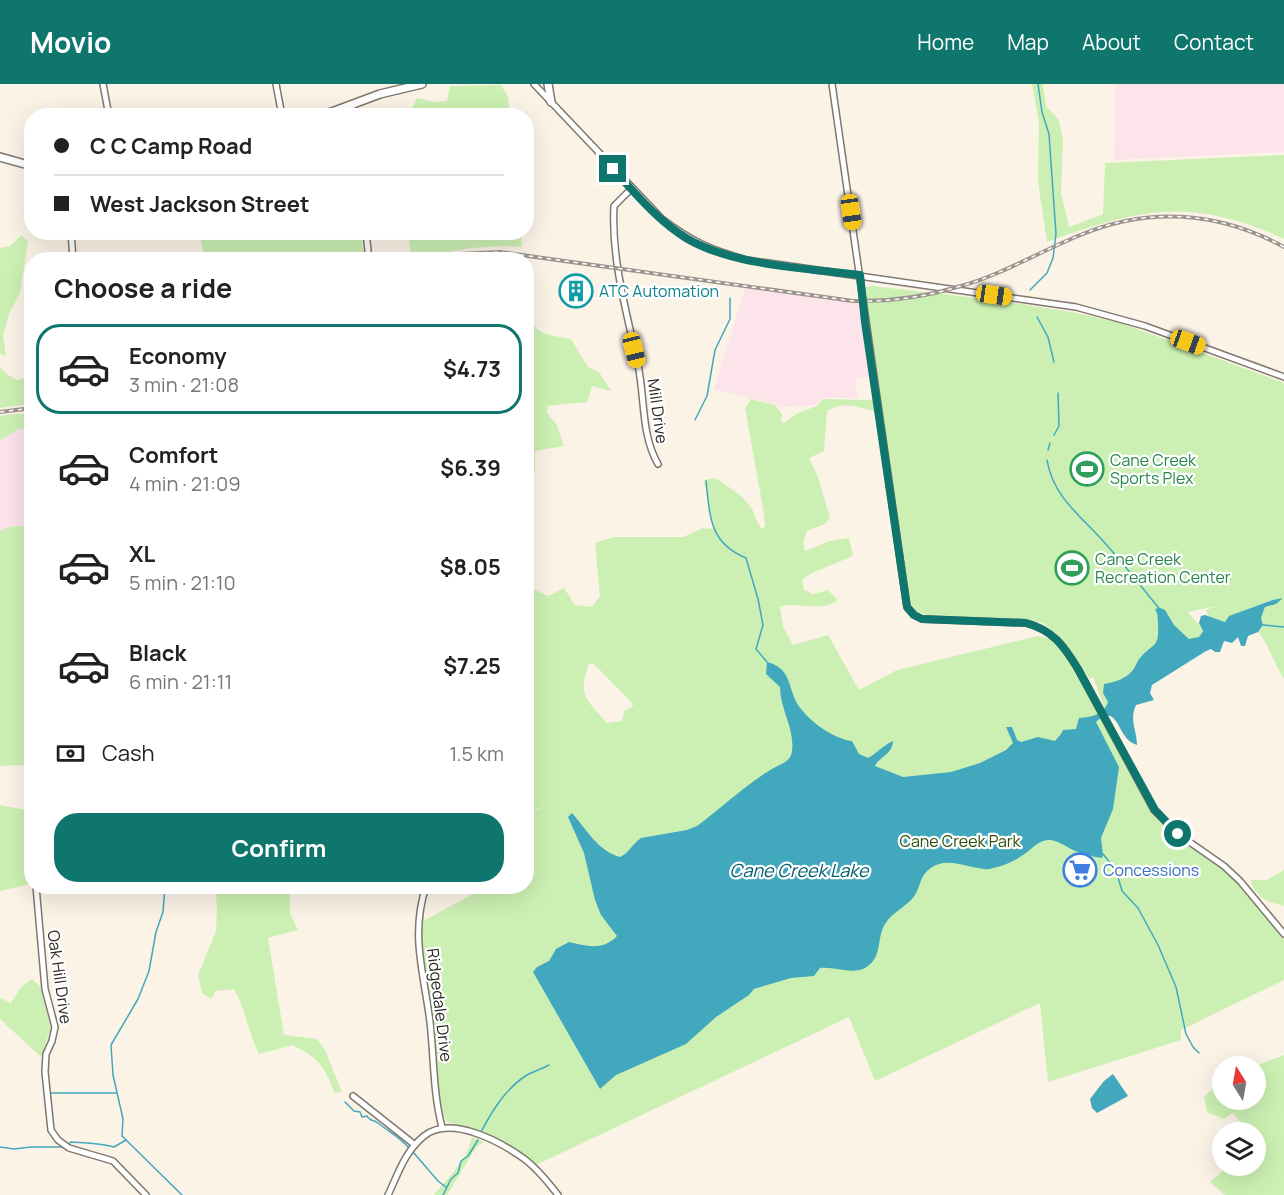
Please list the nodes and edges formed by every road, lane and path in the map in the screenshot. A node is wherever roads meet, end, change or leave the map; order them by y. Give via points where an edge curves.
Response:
1 (103, 84) edge
2 (276, 84) edge
3 (422, 84) edge
4 (534, 84) edge
5 (548, 84) edge
6 (832, 84) edge
7 (551, 102) junction
8 (351, 104) junction
9 (108, 108) edge
10 (280, 108) edge
11 (341, 108) edge
12 (352, 108) edge
13 (0, 156) edge
14 (24, 164) edge
15 (631, 189) junction
16 (860, 275) junction
17 (1284, 377) edge
18 (658, 464) dead end
19 (37, 894) edge
20 (424, 894) edge
21 (1284, 934) edge
22 (353, 1096) dead end
23 (442, 1127) junction
24 (415, 1145) junction
25 (146, 1195) edge
26 (388, 1195) edge
27 (558, 1195) edge

1 - 9 street
2 - 10 street
3 - 8 main road
4 - 7 street
5 - 7 main road
6 - 16 street
7 - 15 street
8 - 11 main road
8 - 12 street
13 - 14 main road
15 - 16 street via 685,237 711,250 747,260
15 - 18 street, Mill Drive via 614,206 618,267 638,366 649,450
16 - 17 street via 1086,310 1145,326
16 - 21 street via 907,607 922,619 1026,623 1052,634 1068,653 1155,810 1178,834 1240,881
19 - 25 street, Oak Hill Drive via 44,980 55,1027 45,1072 51,1130 69,1148 113,1161
20 - 23 street, Ridgedale Drive via 419,911 419,959
22 - 24 street
23 - 24 street
23 - 27 street via 474,1132 523,1158
24 - 26 street

